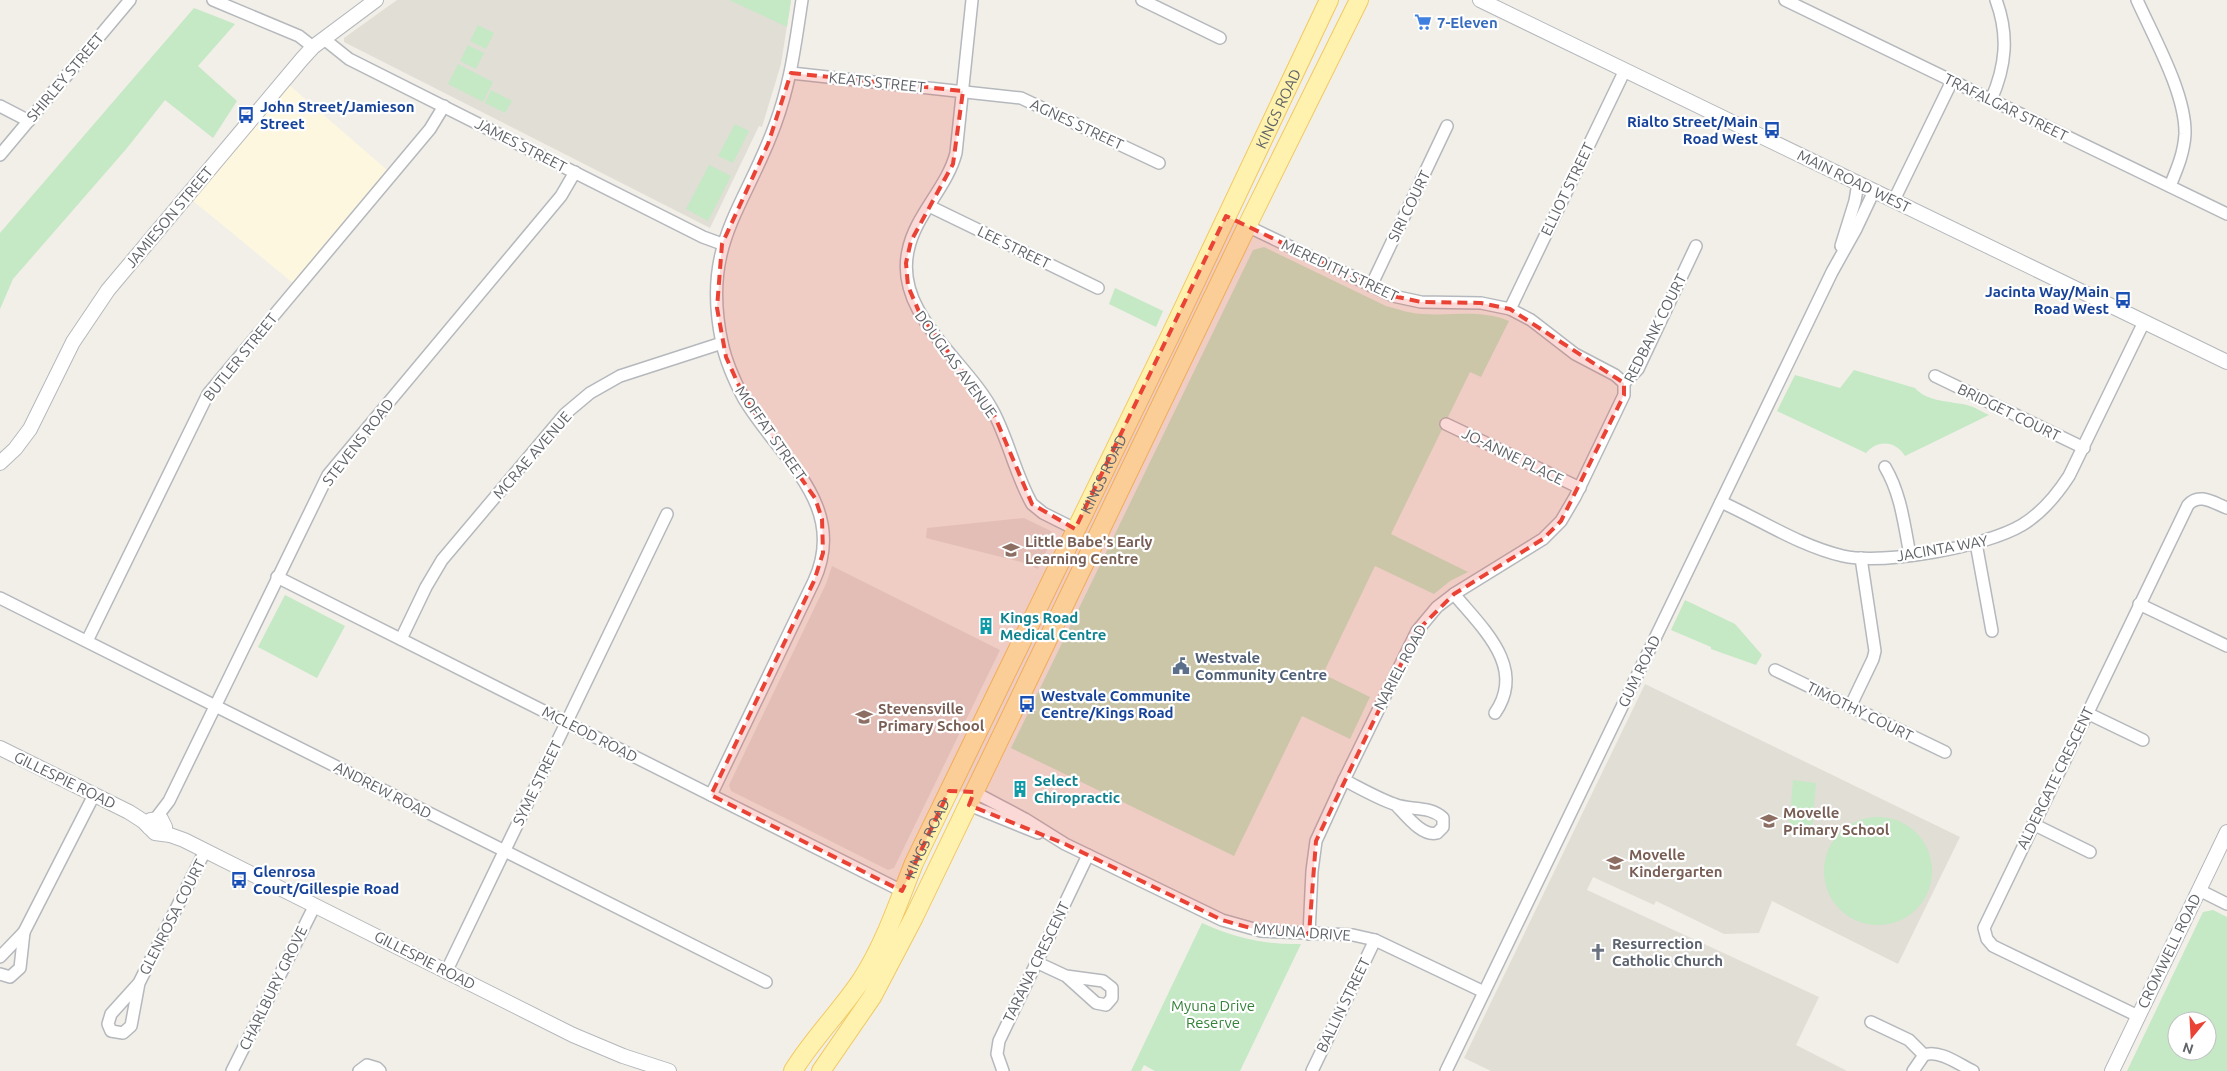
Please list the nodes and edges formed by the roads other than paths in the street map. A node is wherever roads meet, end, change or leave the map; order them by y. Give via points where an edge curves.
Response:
1 (130, 0) edge
2 (213, 0) edge
3 (376, 0) edge
4 (802, 0) edge
5 (972, 0) edge
6 (1142, 0) edge
7 (1329, 0) edge
8 (1359, 0) edge
9 (1480, 0) edge
10 (1785, 0) edge
11 (1996, 0) edge
12 (2137, 0) edge
13 (1220, 38) dead end
14 (318, 43) junction
15 (1625, 70) junction
16 (791, 74) junction
17 (1952, 81) junction
18 (963, 91) junction
19 (1991, 100) junction
20 (0, 106) edge
21 (444, 106) junction
22 (28, 121) junction
23 (1447, 126) dead end
24 (0, 155) edge
25 (1159, 163) dead end
26 (575, 172) junction
27 (1858, 183) junction
28 (2170, 186) junction
29 (1874, 191) junction
30 (1894, 200) junction
31 (929, 206) junction
32 (2227, 214) edge
33 (1226, 216) junction
34 (1247, 226) junction
35 (722, 244) junction
36 (1696, 246) dead end
37 (1832, 272) junction
38 (1371, 286) junction
39 (1098, 288) dead end
40 (1510, 309) junction
41 (2144, 322) junction
42 (722, 343) junction
43 (2227, 362) edge
44 (1935, 376) dead end
45 (1624, 383) junction
46 (1446, 424) dead end
47 (1604, 437) joint
48 (2084, 448) junction
49 (0, 463) edge
50 (1885, 467) dead end
51 (1580, 488) junction
52 (1721, 502) junction
53 (2227, 508) edge
54 (666, 514) dead end
55 (1075, 529) junction
56 (1096, 539) junction
57 (1976, 543) junction
58 (1910, 555) junction
59 (1861, 558) junction
60 (277, 577) junction
61 (1454, 594) junction
62 (0, 598) edge
63 (2139, 604) junction
64 (1992, 631) dead end
65 (401, 639) junction
66 (87, 641) junction
67 (2227, 646) edge
68 (1775, 670) dead end
69 (215, 706) junction
70 (1850, 707) junction
71 (1495, 713) dead end
72 (2087, 713) junction
73 (566, 722) junction
74 (2143, 740) dead end
75 (0, 748) edge
76 (1946, 752) dead end
77 (1344, 780) junction
78 (949, 791) junction
79 (94, 795) junction
80 (711, 795) junction
81 (971, 799) junction
82 (1396, 805) dead end
83 (158, 824) junction
84 (2033, 824) junction
85 (2227, 832) edge
86 (205, 851) junction
87 (504, 851) junction
88 (2090, 852) dead end
89 (1088, 855) junction
90 (2199, 890) junction
91 (902, 891) junction
92 (2227, 904) edge
93 (315, 905) junction
94 (24, 932) junction
95 (1309, 934) junction
96 (1375, 940) junction
97 (0, 957) edge
98 (1036, 962) junction
99 (447, 970) junction
100 (0, 974) edge
101 (1066, 976) dead end
102 (766, 982) dead end
103 (139, 983) dead end
104 (1484, 992) junction
105 (2138, 1016) junction
106 (1871, 1022) dead end
107 (1924, 1055) junction
108 (232, 1071) edge
109 (359, 1071) edge
110 (380, 1071) edge
111 (669, 1071) edge
112 (793, 1071) edge
113 (822, 1071) edge
114 (1003, 1071) edge
115 (1312, 1071) edge
116 (1446, 1071) edge
117 (1913, 1071) edge
118 (1973, 1071) edge
119 (2112, 1071) edge

1 - 22 street, SHIRLEY STREET
2 - 14 street, JAMES STREET
3 - 14 street, JAMIESON STREET
4 - 16 street, MOFFAT STREET
5 - 18 street, DOUGLAS AVENUE
6 - 13 street
7 - 33 main road, KINGS ROAD
8 - 34 main road, KINGS ROAD
9 - 15 street, MAIN ROAD WEST
10 - 17 street, TRAFALGAR STREET
11 - 19 street via 2002,14 2006,41 2002,70
12 - 28 street via 2174,84 2184,117 2182,156
14 - 21 street, JAMES STREET
14 - 49 street, JAMIESON STREET via 108,290 73,342 30,429
15 - 27 street, MAIN ROAD WEST
15 - 40 street, ELLIOT STREET
16 - 18 street, KEATS STREET
16 - 35 street, MOFFAT STREET via 768,144 738,203
17 - 19 street, TRAFALGAR STREET
17 - 30 street
18 - 25 street, AGNES STREET via 1031,101
18 - 31 street, DOUGLAS AVENUE via 954,164
19 - 28 street, TRAFALGAR STREET
20 - 22 street
21 - 26 street, JAMES STREET
21 - 66 street, BUTLER STREET via 430,129 208,394
22 - 24 street, SHIRLEY STREET
23 - 38 street, SIRI COURT
26 - 35 street, JAMES STREET
26 - 60 street, STEVENS ROAD via 561,196 328,475
27 - 29 street, MAIN ROAD WEST
27 - 37 street, GUM ROAD
28 - 32 street, TRAFALGAR STREET
29 - 30 street, MAIN ROAD WEST
29 - 37 street, GUM ROAD
30 - 41 street, MAIN ROAD WEST
31 - 39 street, LEE STREET
31 - 55 street, DOUGLAS AVENUE via 911,241 906,263 908,286 915,306 994,412 1032,504
33 - 34 main road
33 - 55 main road, KINGS ROAD
34 - 38 street, MEREDITH STREET
34 - 56 main road, KINGS ROAD
35 - 42 street, MOFFAT STREET via 716,290
36 - 45 street, REDBANK COURT via 1638,369
37 - 52 street, GUM ROAD
38 - 40 street, MEREDITH STREET via 1408,300 1481,303
40 - 45 street, MEREDITH STREET
41 - 43 street, MAIN ROAD WEST
41 - 48 street, JACINTA WAY
42 - 65 street, MCRAE AVENUE via 620,376 590,393 565,414 442,560
42 - 80 street, MOFFAT STREET via 744,399 815,498 822,519 824,543 814,582
44 - 48 street, BRIDGET COURT
45 - 47 street, REDBANK COURT via 1624,395
46 - 51 street, JO-ANNE PLACE
47 - 51 street, NARIEL ROAD
48 - 57 street, JACINTA WAY via 2055,497 2039,513 2006,533
50 - 58 street via 1901,504
51 - 61 street, NARIEL ROAD via 1560,521 1543,538
52 - 59 street, JACINTA WAY via 1814,546
52 - 104 street, GUM ROAD
53 - 63 street, ALDERGATE CRESCENT via 2204,498 2192,500
54 - 73 street, SYME STREET
55 - 56 main road
55 - 78 main road, KINGS ROAD
56 - 81 main road, KINGS ROAD
57 - 58 street, JACINTA WAY
57 - 64 street
58 - 59 street, JACINTA WAY
59 - 70 street via 1875,651
60 - 65 street, MCLEOD ROAD
60 - 69 street, STEVENS ROAD
61 - 71 street via 1502,659 1506,690
61 - 77 street, NARIEL ROAD via 1437,607 1417,631
62 - 66 street, ANDREW ROAD
63 - 67 street
63 - 72 street, ALDERGATE CRESCENT
65 - 73 street, MCLEOD ROAD
66 - 69 street, ANDREW ROAD
68 - 70 street, TIMOTHY COURT
69 - 83 street, STEVENS ROAD
69 - 87 street, ANDREW ROAD
70 - 76 street, TIMOTHY COURT
72 - 74 street
72 - 84 street, ALDERGATE CRESCENT
73 - 80 street, MCLEOD ROAD
73 - 87 street, SYME STREET
75 - 79 street, GILLESPIE ROAD
77 - 82 street
77 - 95 street, NARIEL ROAD via 1316,841
78 - 81 main road
78 - 91 main road, KINGS ROAD
79 - 83 street, GILLESPIE ROAD
79 - 94 street
80 - 91 street, MCLEOD ROAD
81 - 89 street, MYUNA DRIVE via 1025,819
81 - 113 main road, KINGS ROAD via 872,997
83 - 86 street, GILLESPIE ROAD
84 - 88 street
84 - 105 street, ALDERGATE CRESCENT via 1986,920 1987,939 1993,946
85 - 90 street, CROMWELL ROAD
86 - 93 street, GILLESPIE ROAD
86 - 103 street, GLENROSA COURT
87 - 99 street, SYME STREET
87 - 102 street, ANDREW ROAD
89 - 95 street, MYUNA DRIVE via 1237,926
89 - 98 street, TARANA CRESCENT
90 - 92 street
90 - 105 street, CROMWELL ROAD
91 - 112 main road, KINGS ROAD via 893,920 872,963
93 - 99 street, GILLESPIE ROAD
93 - 108 street, CHARLBURY GROVE
94 - 97 street
94 - 100 street via 20,968 10,977
95 - 96 street, MYUNA DRIVE via 1354,935
96 - 104 street, MYUNA DRIVE
96 - 115 street, BALLIN STREET
98 - 101 street
98 - 114 street, TARANA CRESCENT via 999,1041 997,1054
99 - 111 street, GILLESPIE ROAD via 581,1038
104 - 116 street, GUM ROAD
105 - 119 street, CROMWELL ROAD
106 - 107 street via 1909,1040
107 - 117 street
107 - 118 street via 1941,1055
109 - 110 street via 367,1065

